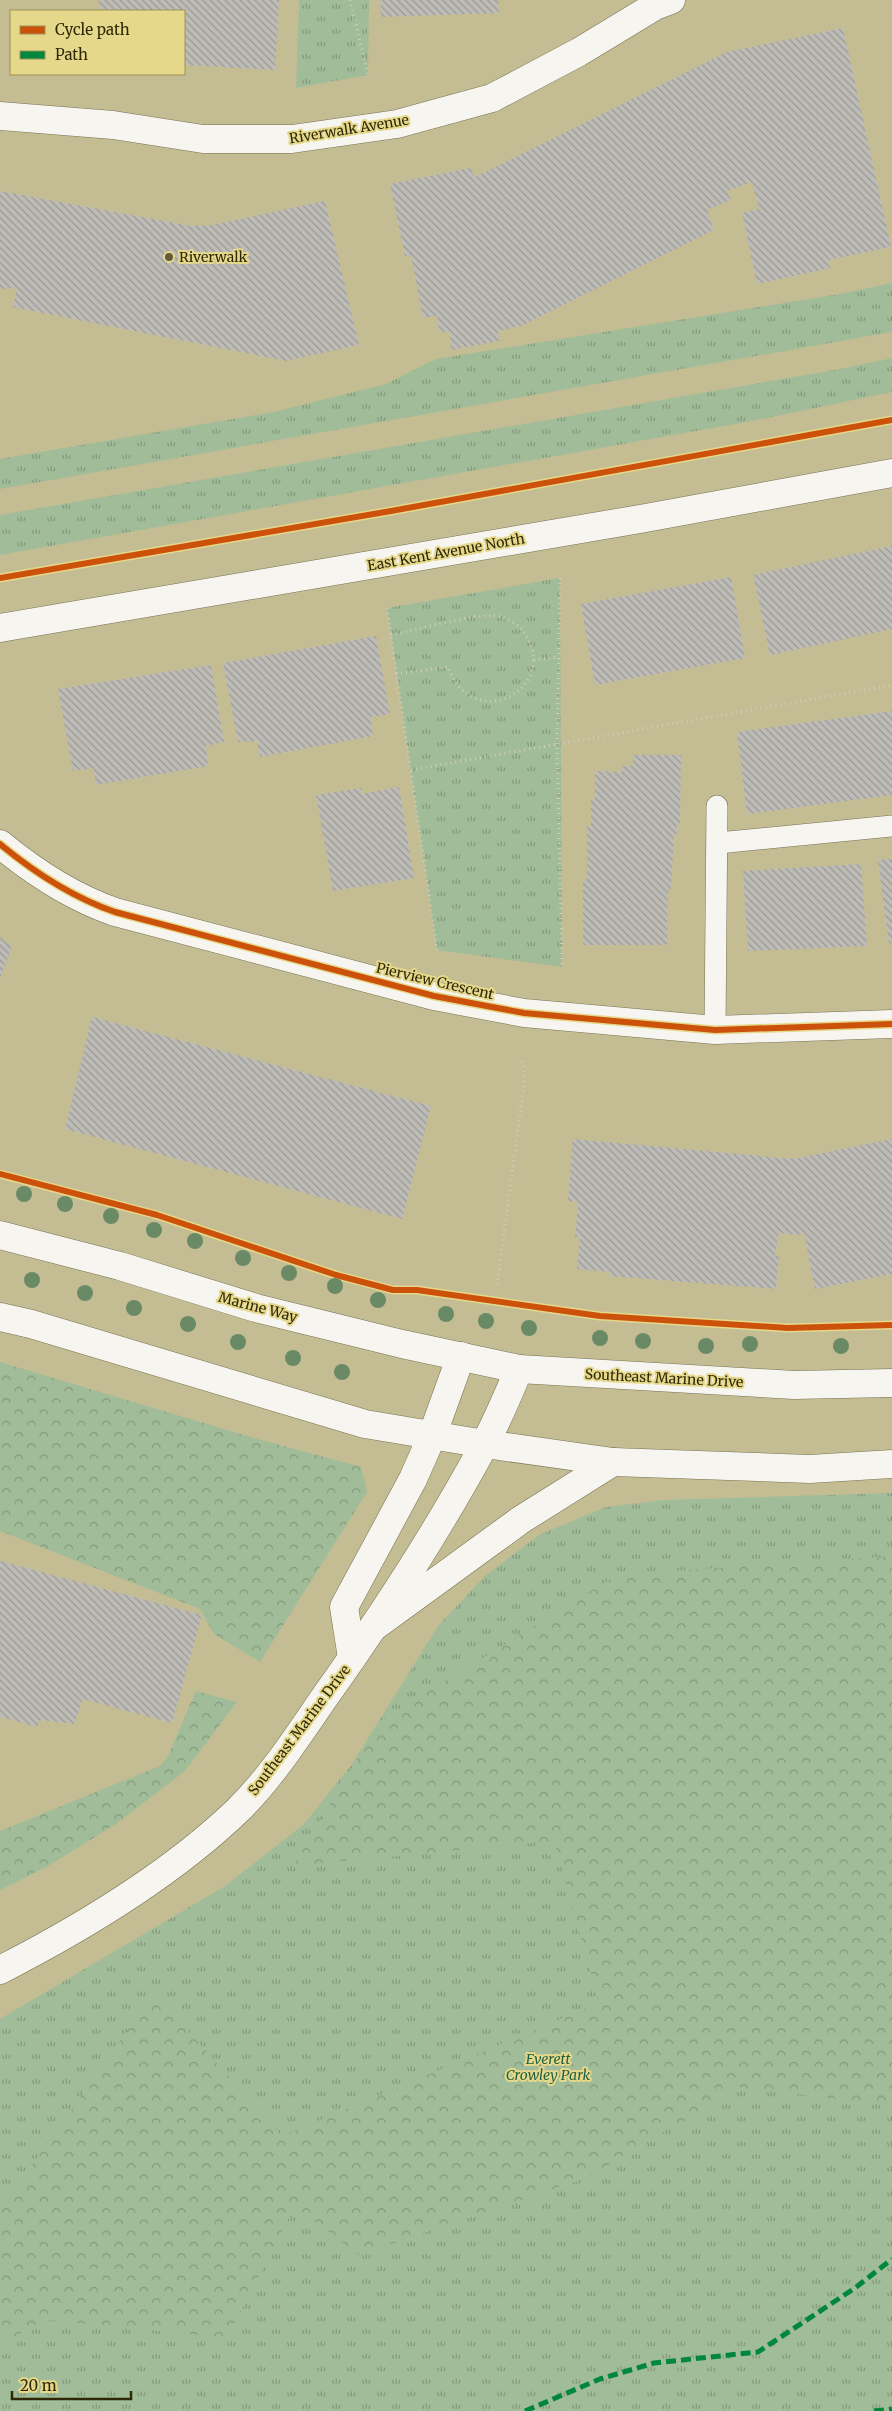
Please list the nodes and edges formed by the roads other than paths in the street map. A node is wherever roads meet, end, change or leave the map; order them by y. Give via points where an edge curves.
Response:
1 (672, 0) edge
2 (0, 116) edge
3 (892, 473) edge
4 (0, 628) edge
5 (718, 806) dead end
6 (892, 826) edge
7 (718, 843) junction
8 (0, 844) edge
9 (892, 1024) edge
10 (715, 1030) junction
11 (0, 1235) edge
12 (0, 1317) edge
13 (461, 1356) junction
14 (520, 1369) junction
15 (892, 1382) edge
16 (432, 1436) junction
17 (484, 1444) junction
18 (613, 1462) junction
19 (892, 1464) edge
20 (375, 1626) junction
21 (352, 1658) junction
22 (0, 1970) edge

1 - 2 street, Riverwalk Avenue via 655,6 579,52 492,98 397,124 292,140 203,139 113,126
3 - 4 street, East Kent Avenue North
5 - 7 lane
6 - 7 lane
7 - 10 lane
8 - 10 street, Pierview Crescent via 44,878 90,903 414,991 524,1013
9 - 10 street, Pierview Crescent
11 - 13 street, Marine Way via 120,1266 256,1308
12 - 16 street via 365,1424
13 - 14 street, Marine Way
13 - 16 street, Southeast Marine Drive
14 - 15 street, Southeast Marine Drive via 794,1385
14 - 17 street, Southeast Marine Drive
16 - 17 street
16 - 21 street, Southeast Marine Drive via 413,1479 344,1607
17 - 18 street
17 - 20 street, Southeast Marine Drive
18 - 19 street via 810,1469
18 - 20 street via 530,1513
20 - 21 street, Southeast Marine Drive
21 - 22 street, Southeast Marine Drive via 270,1775 224,1822 198,1845 123,1899

